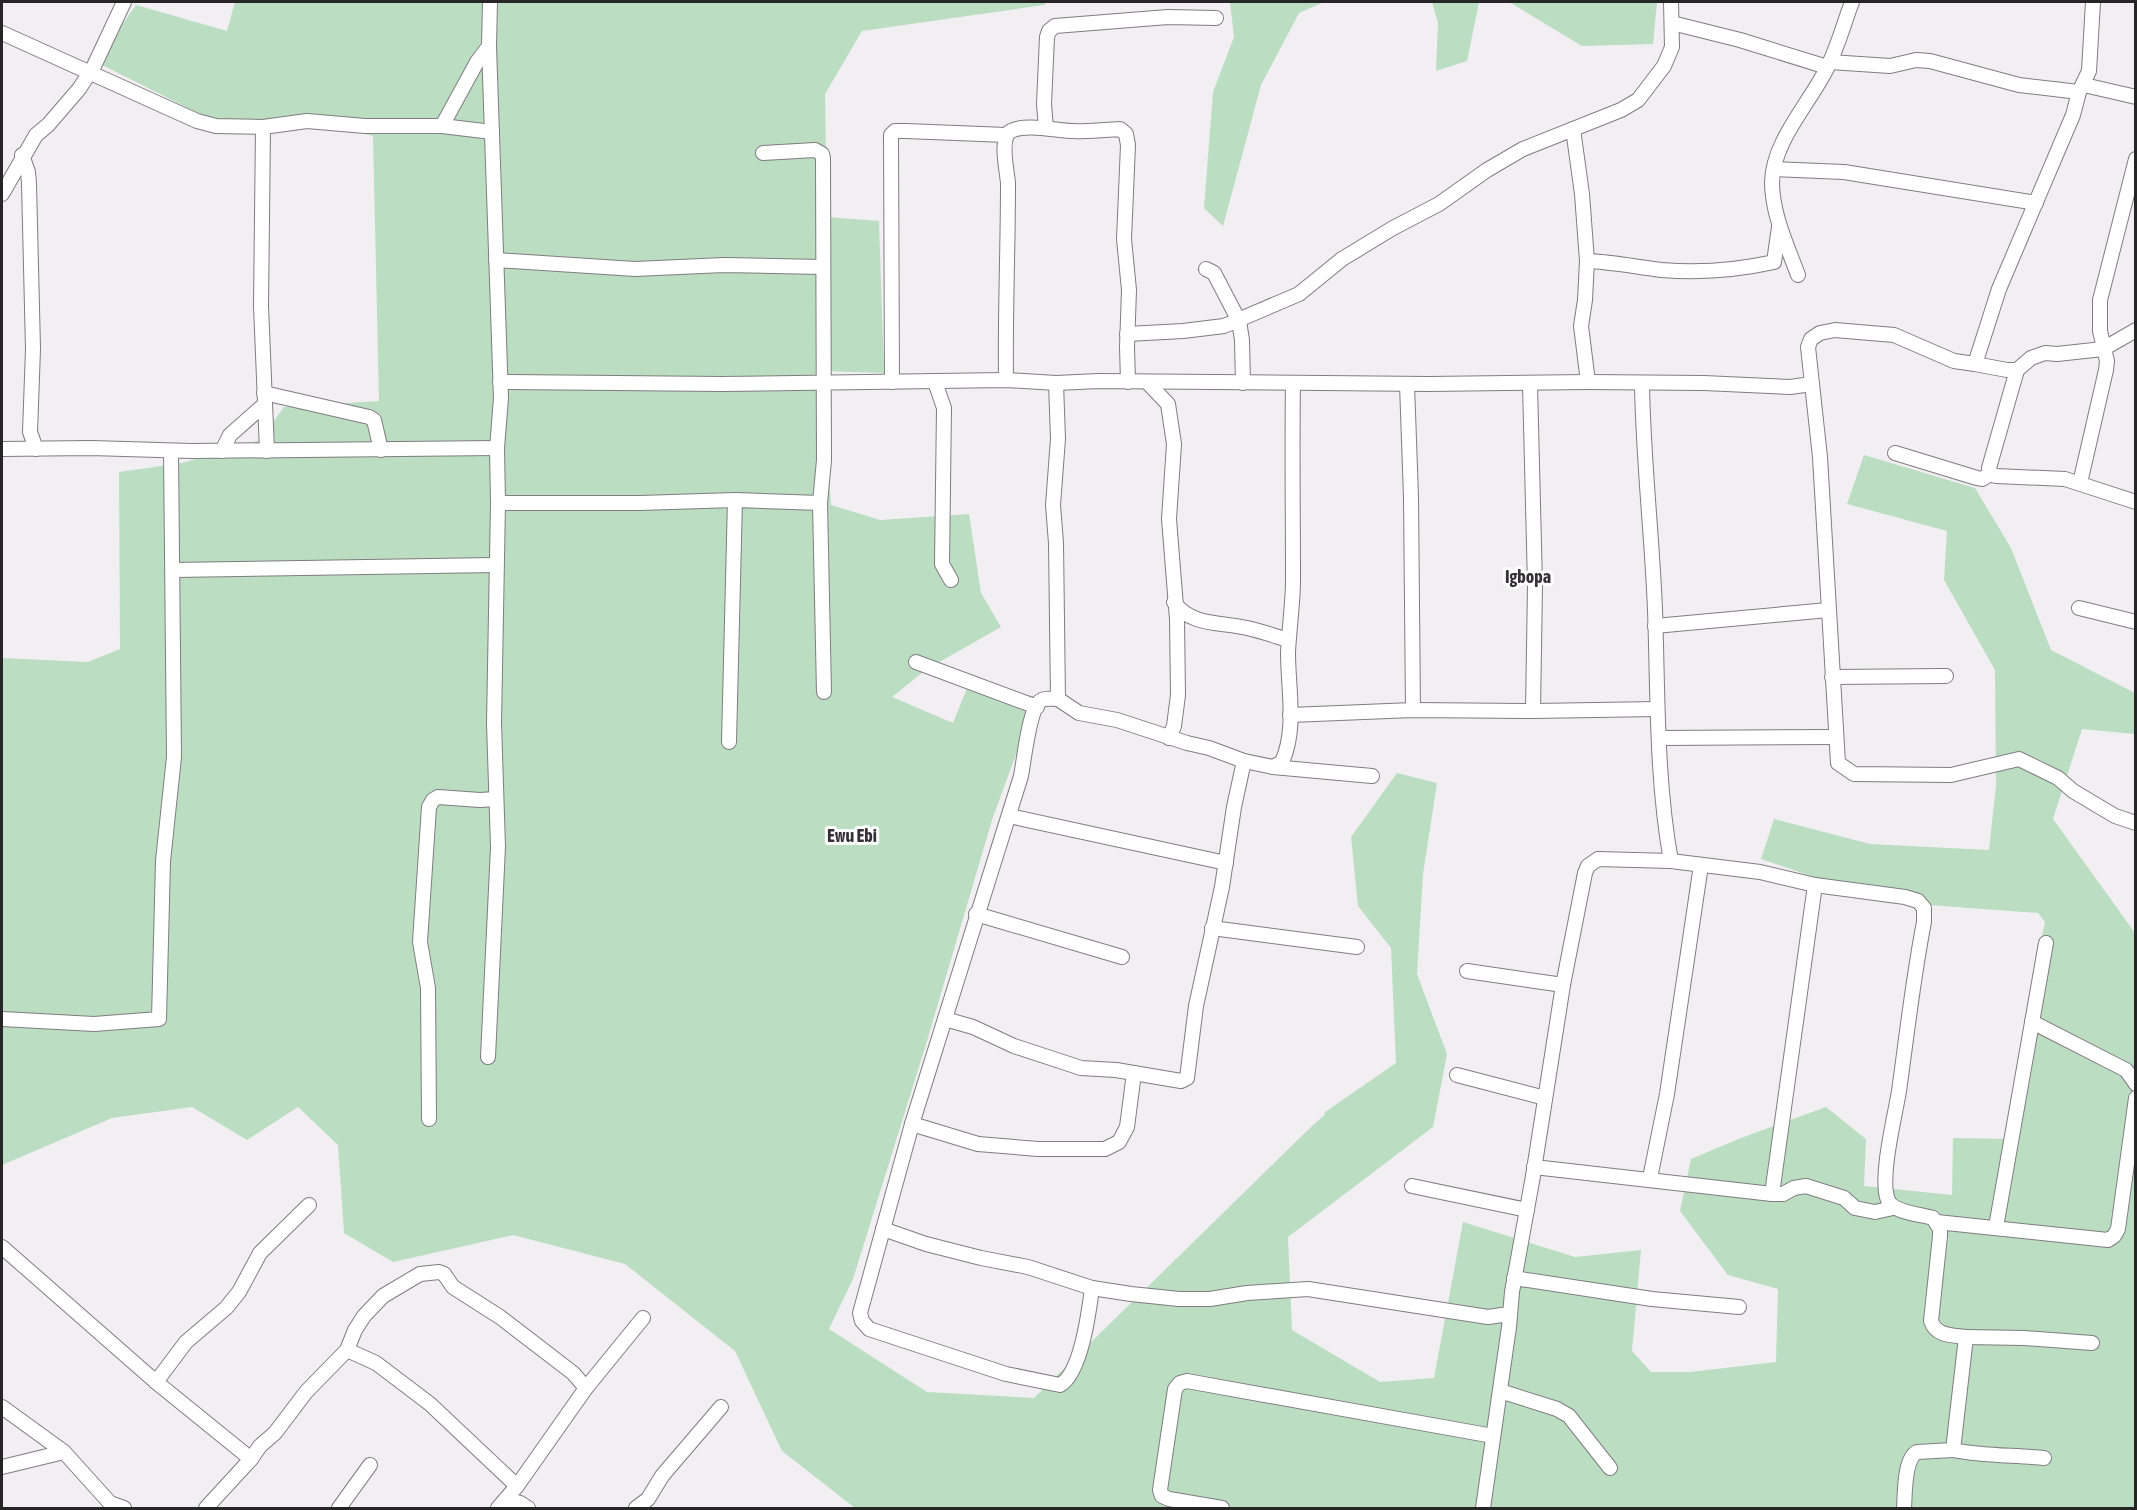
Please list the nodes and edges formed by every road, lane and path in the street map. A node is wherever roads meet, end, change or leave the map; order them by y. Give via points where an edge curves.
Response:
1 (123, 2) edge
2 (490, 2) edge
3 (1671, 2) edge
4 (1852, 2) edge
5 (2092, 2) edge
6 (1216, 18) dead end
7 (1672, 23) junction
8 (2, 33) edge
9 (489, 46) junction
10 (1828, 65) junction
11 (472, 71) junction
12 (490, 71) junction
13 (90, 72) junction
14 (2082, 88) junction
15 (2136, 97) edge
16 (1044, 104) junction
17 (441, 126) junction
18 (263, 127) junction
19 (1046, 128) junction
20 (1025, 129) junction
21 (1573, 129) junction
22 (492, 132) junction
23 (1006, 135) junction
24 (763, 153) dead end
25 (22, 155) junction
26 (2136, 159) edge
27 (1774, 169) junction
28 (2, 194) edge
29 (2036, 202) junction
30 (1779, 225) junction
31 (496, 261) junction
32 (1587, 261) junction
33 (822, 267) junction
34 (1206, 268) dead end
35 (1798, 275) dead end
36 (1239, 321) junction
37 (2136, 330) edge
38 (1127, 334) junction
39 (2103, 349) junction
40 (1975, 364) junction
41 (2017, 370) junction
42 (1006, 380) junction
43 (500, 382) junction
44 (892, 382) junction
45 (935, 382) junction
46 (1128, 382) junction
47 (1588, 382) junction
48 (1642, 382) junction
49 (822, 383) junction
50 (1056, 383) junction
51 (1148, 383) junction
52 (1174, 383) junction
53 (1243, 383) junction
54 (1293, 383) junction
55 (1407, 384) junction
56 (1530, 384) junction
57 (1812, 384) junction
58 (264, 399) junction
59 (1168, 404) junction
60 (497, 448) junction
61 (2, 449) edge
62 (36, 449) junction
63 (381, 450) junction
64 (171, 451) junction
65 (222, 451) junction
66 (267, 451) junction
67 (1895, 453) dead end
68 (1990, 474) junction
69 (2079, 483) junction
70 (735, 500) junction
71 (820, 502) junction
72 (2136, 502) edge
73 (498, 503) junction
74 (495, 565) junction
75 (172, 570) junction
76 (951, 580) dead end
77 (1174, 602) junction
78 (2079, 608) dead end
79 (1828, 610) junction
80 (2136, 622) edge
81 (1655, 626) junction
82 (1288, 640) junction
83 (916, 662) dead end
84 (1946, 676) dead end
85 (1832, 677) junction
86 (824, 692) dead end
87 (1058, 699) junction
88 (1037, 706) junction
89 (1657, 709) junction
90 (1413, 710) junction
91 (1533, 711) junction
92 (1290, 715) junction
93 (1836, 737) junction
94 (1169, 738) junction
95 (1660, 738) junction
96 (729, 741) dead end
97 (1244, 760) junction
98 (1273, 767) junction
99 (1372, 776) dead end
100 (496, 799) junction
101 (1009, 816) junction
102 (2136, 823) edge
103 (1671, 861) junction
104 (1226, 863) junction
105 (1701, 865) junction
106 (1815, 885) junction
107 (976, 914) junction
108 (1212, 928) junction
109 (2046, 943) dead end
110 (1357, 947) dead end
111 (1122, 957) dead end
112 (1467, 971) dead end
113 (1563, 985) junction
114 (2, 1019) edge
115 (945, 1019) junction
116 (2032, 1022) junction
117 (488, 1057) dead end
118 (1134, 1073) junction
119 (1457, 1076) dead end
120 (2136, 1084) edge
121 (1545, 1098) junction
122 (2136, 1098) edge
123 (429, 1119) dead end
124 (912, 1124) junction
125 (1534, 1167) junction
126 (1650, 1178) junction
127 (1412, 1186) dead end
128 (1772, 1194) junction
129 (309, 1205) dead end
130 (1893, 1208) junction
131 (1527, 1210) junction
132 (1937, 1222) junction
133 (1996, 1227) junction
134 (883, 1229) junction
135 (2, 1247) edge
136 (1514, 1278) junction
137 (1092, 1288) junction
138 (1739, 1307) dead end
139 (1509, 1314) junction
140 (643, 1318) dead end
141 (1966, 1337) junction
142 (2092, 1343) dead end
143 (347, 1350) junction
144 (156, 1382) junction
145 (586, 1388) junction
146 (1500, 1391) junction
147 (2, 1407) edge
148 (721, 1407) dead end
149 (1493, 1436) junction
150 (1953, 1450) junction
151 (64, 1452) junction
152 (2044, 1458) dead end
153 (251, 1459) junction
154 (370, 1466) dead end
155 (2, 1467) edge
156 (1611, 1468) dead end
157 (517, 1486) junction
158 (502, 1504) edge
159 (108, 1506) edge
160 (124, 1509) edge
161 (206, 1509) edge
162 (339, 1509) edge
163 (528, 1509) edge
164 (636, 1509) edge
165 (1222, 1509) edge
166 (1483, 1509) edge
167 (1904, 1509) edge

1 - 13 street
2 - 9 street
3 - 7 street
4 - 10 street
5 - 14 street via 2089,71
6 - 16 street via 1168,17 1055,26 1047,37
7 - 10 street
7 - 21 street via 1672,48 1664,66 1638,100
8 - 13 street
9 - 11 street
9 - 12 street
10 - 14 street via 1890,66 1916,60 2019,85
10 - 27 street via 1794,120
11 - 12 street
11 - 17 street
12 - 22 street
13 - 18 street via 197,121 216,126
13 - 25 street via 69,103 36,135
14 - 15 street
14 - 29 street
16 - 19 street
16 - 20 street
17 - 18 street via 307,121
17 - 22 street
18 - 58 street
19 - 20 street
19 - 38 street via 1072,132 1120,129 1126,134
20 - 23 street
21 - 32 street
21 - 36 street via 1496,165 1439,204 1342,259 1299,294
22 - 31 street
23 - 42 street
23 - 44 street via 896,131 891,135
24 - 33 street via 815,150 822,154
25 - 28 street via 9,165
25 - 62 street via 29,183 33,350 30,432
26 - 39 street via 2100,300
27 - 29 street via 1844,172
27 - 30 street via 1772,184
29 - 40 street via 1999,289
30 - 32 street via 1774,262 1752,267 1663,270
30 - 35 street
31 - 33 street via 635,269 724,265
31 - 43 street
32 - 47 street via 1581,326
33 - 49 street
34 - 36 street via 1214,273
36 - 38 street via 1208,329
36 - 53 street
37 - 39 street
38 - 46 street
39 - 41 street via 2045,353
39 - 69 street via 2107,361 2105,382
40 - 41 street
40 - 57 street via 1954,362 1894,335 1835,330 1812,339
41 - 68 street
42 - 45 street
42 - 50 street
43 - 49 street
43 - 60 street
44 - 45 street
44 - 49 street
45 - 76 street via 944,408 942,564
46 - 50 street
46 - 51 street
47 - 48 street
47 - 56 street
48 - 57 street via 1790,387
48 - 81 street
49 - 71 street via 824,460
50 - 87 street via 1058,439 1053,505
51 - 52 street
51 - 59 street
52 - 53 street
52 - 59 street
53 - 54 street
54 - 55 street
54 - 82 street via 1293,582
55 - 56 street
55 - 90 street
56 - 91 street via 1535,585
57 - 79 street
58 - 63 street via 369,417 374,420
58 - 65 street via 230,435
58 - 66 street
59 - 77 street via 1174,444 1169,519
60 - 63 street
60 - 73 street
61 - 62 street
62 - 64 street
63 - 66 street
64 - 65 street
64 - 75 street
65 - 66 street
67 - 68 street via 1977,478
68 - 69 street via 2031,479 2055,477
69 - 72 street
70 - 71 street
70 - 73 street
70 - 96 street
71 - 86 street
73 - 74 street
74 - 75 street
74 - 100 street
75 - 114 street via 174,757 163,861 159,1019 94,1024
77 - 82 street via 1192,618
77 - 94 street via 1178,695
78 - 80 street
79 - 81 street
79 - 85 street
81 - 89 street
82 - 92 street
83 - 88 street
84 - 85 street
85 - 93 street
87 - 88 street via 1043,699
87 - 94 street via 1079,713 1117,720
88 - 101 street
89 - 91 street
89 - 95 street
90 - 91 street
90 - 92 street
92 - 98 street via 1289,742 1282,762
93 - 95 street
93 - 102 street via 1838,764 1854,774 1951,775 2019,759 2058,778 2115,816
94 - 97 street
95 - 103 street via 1662,804
97 - 98 street
97 - 104 street
98 - 99 street
100 - 117 street via 497,868
100 - 123 street via 438,797 429,807 420,942 428,988
101 - 104 street
101 - 107 street
103 - 105 street
103 - 113 street via 1598,859 1588,866
104 - 108 street
105 - 106 street via 1779,875
105 - 126 street via 1667,1094
106 - 128 street
106 - 130 street via 1905,897 1918,901 1924,908 1886,1179 1888,1202
107 - 111 street
107 - 115 street
108 - 110 street
108 - 118 street via 1187,1078 1181,1081
109 - 116 street
112 - 113 street
113 - 121 street
115 - 118 street via 1081,1068
115 - 124 street
116 - 120 street via 2126,1070
116 - 133 street
118 - 124 street via 1126,1127 1119,1142 1105,1149 978,1144
119 - 121 street
121 - 125 street
122 - 133 street via 2114,1236 2108,1240
124 - 134 street
125 - 126 street
125 - 131 street
126 - 128 street
127 - 131 street
128 - 130 street via 1806,1186 1844,1198 1855,1209 1875,1212
129 - 144 street via 260,1253 232,1300 186,1342
130 - 132 street
131 - 136 street
132 - 133 street
132 - 141 street via 1940,1236 1931,1321 1938,1333
134 - 137 street
134 - 137 street via 860,1313 868,1329 1006,1374 1060,1385 1067,1381 1088,1320
135 - 144 street
136 - 138 street via 1652,1299
136 - 139 street
137 - 139 street via 1179,1299 1308,1289 1488,1317
139 - 146 street
140 - 145 street
141 - 142 street
141 - 150 street
143 - 145 street via 364,1316 383,1296 410,1279 439,1272 453,1287 573,1373
143 - 153 street via 306,1392
143 - 157 street via 376,1364 429,1404
144 - 153 street
145 - 157 street
146 - 149 street
146 - 156 street via 1569,1416
147 - 151 street
148 - 164 street
149 - 165 street via 1187,1381 1180,1383 1175,1389 1160,1490 1168,1499
149 - 166 street
150 - 152 street via 1973,1455
150 - 167 street via 1913,1454 1908,1463
151 - 155 street
151 - 159 street
153 - 161 street
154 - 162 street
157 - 158 street
158 - 163 street via 520,1503
159 - 160 street

